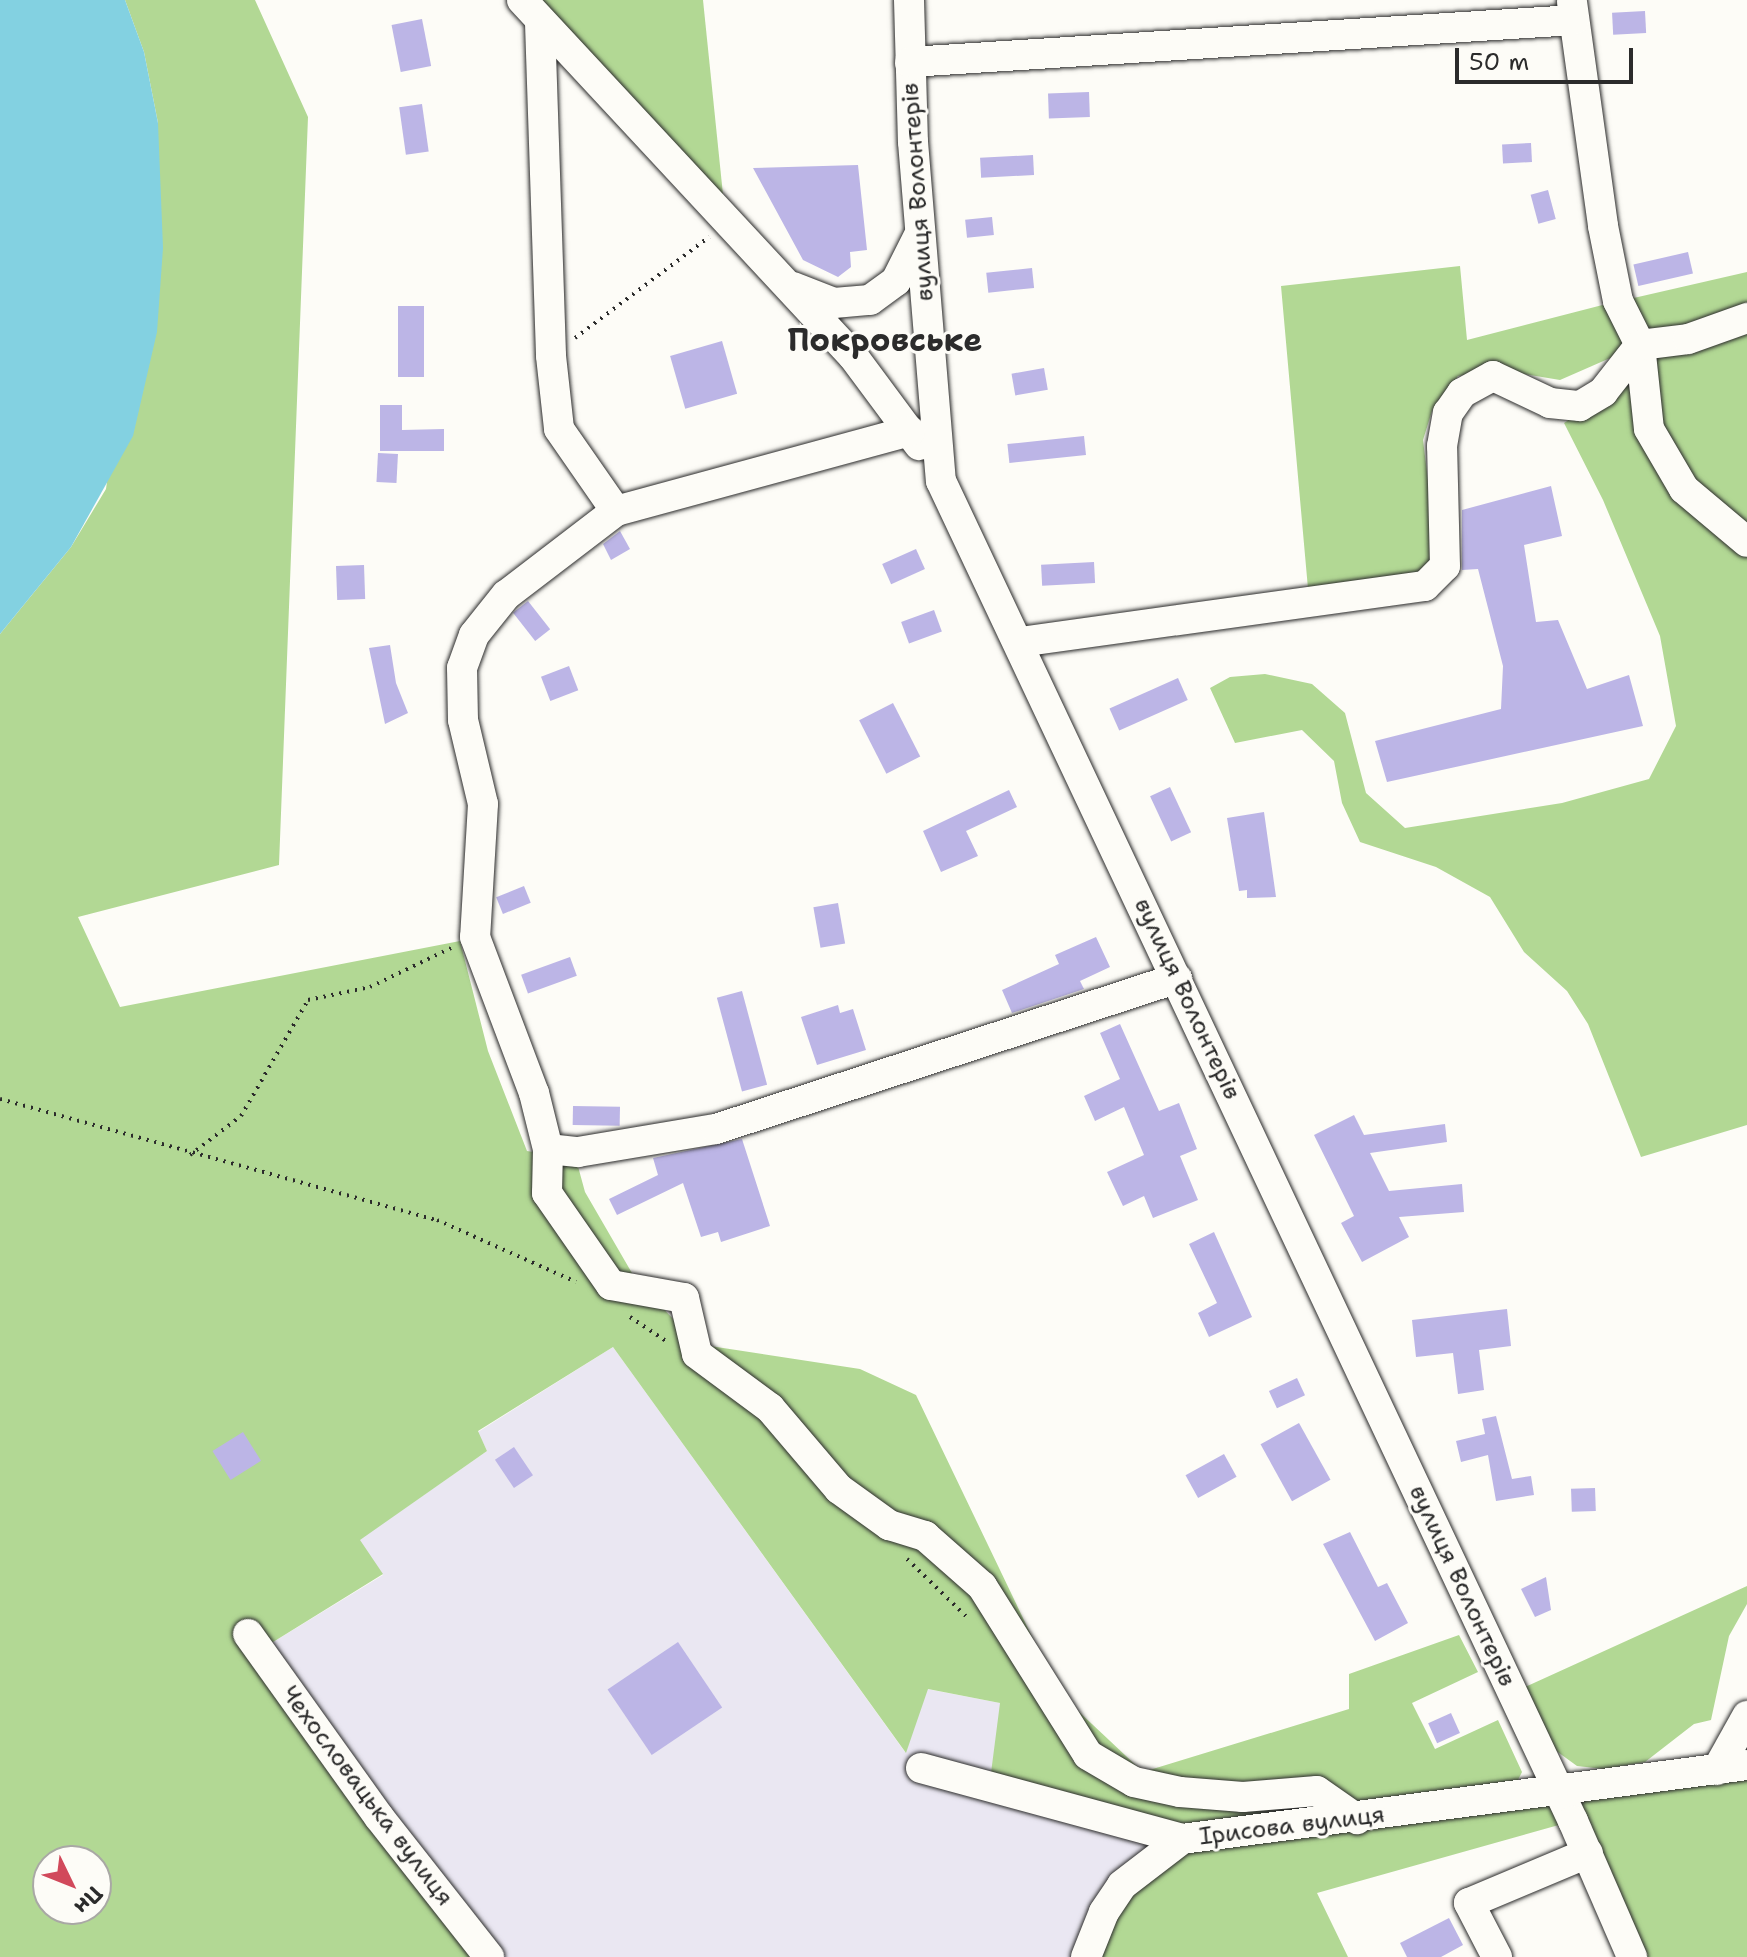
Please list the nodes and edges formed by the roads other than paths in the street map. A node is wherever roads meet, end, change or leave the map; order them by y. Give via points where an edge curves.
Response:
1 (909, 0) edge
2 (1573, 10) edge
3 (531, 12) edge
4 (910, 62) junction
5 (920, 234) junction
6 (781, 283) junction
7 (1747, 318) edge
8 (1640, 345) junction
9 (910, 431) junction
10 (941, 481) junction
11 (616, 511) junction
12 (1747, 542) edge
13 (1020, 642) junction
14 (1177, 978) junction
15 (548, 1149) junction
16 (248, 1634) dead end
17 (1747, 1716) edge
18 (1747, 1765) edge
19 (921, 1768) dead end
20 (1717, 1770) junction
21 (1558, 1792) junction
22 (1357, 1819) junction
23 (1182, 1839) junction
24 (1588, 1853) junction
25 (489, 1957) edge
26 (1086, 1957) edge
27 (1497, 1957) edge
28 (1632, 1957) edge

1 - 4 street, вулиця Волонтерів
2 - 4 street
2 - 8 street via 1609,256 1618,301
3 - 6 street
3 - 11 street via 559,429
4 - 5 street, вулиця Волонтерів
5 - 6 street via 896,281 870,300 834,303
5 - 10 street, вулиця Волонтерів
6 - 9 street via 853,356
7 - 8 street via 1688,339
8 - 12 street via 1649,429 1666,463 1704,509
8 - 13 street via 1603,392 1580,406 1550,403 1522,385 1493,376 1462,393 1448,413 1442,446 1445,566 1425,586
9 - 10 street
9 - 11 street
10 - 13 street, вулиця Волонтерів
11 - 15 street via 506,595 474,635 462,668 463,720 483,804 475,937 534,1093
13 - 14 street, вулиця Волонтерів
14 - 15 street via 716,1129 578,1152
14 - 21 street, вулиця Волонтерів
15 - 22 street via 547,1193 611,1285 684,1298 697,1354 770,1408 839,1489 889,1525 925,1536 982,1586 1088,1755 1134,1782 1180,1792 1243,1797 1317,1791
16 - 25 street, Чехословацька вулиця via 379,1817
17 - 20 street
18 - 20 street, Ірисова вулиця
19 - 23 street
20 - 21 street, Ірисова вулиця
21 - 22 street, Ірисова вулиця
21 - 24 street, вулиця Волонтерів
22 - 23 street, Ірисова вулиця
23 - 26 street, Ірисова вулиця via 1122,1885 1104,1912
24 - 27 street via 1469,1903
24 - 28 street, вулиця Волонтерів

